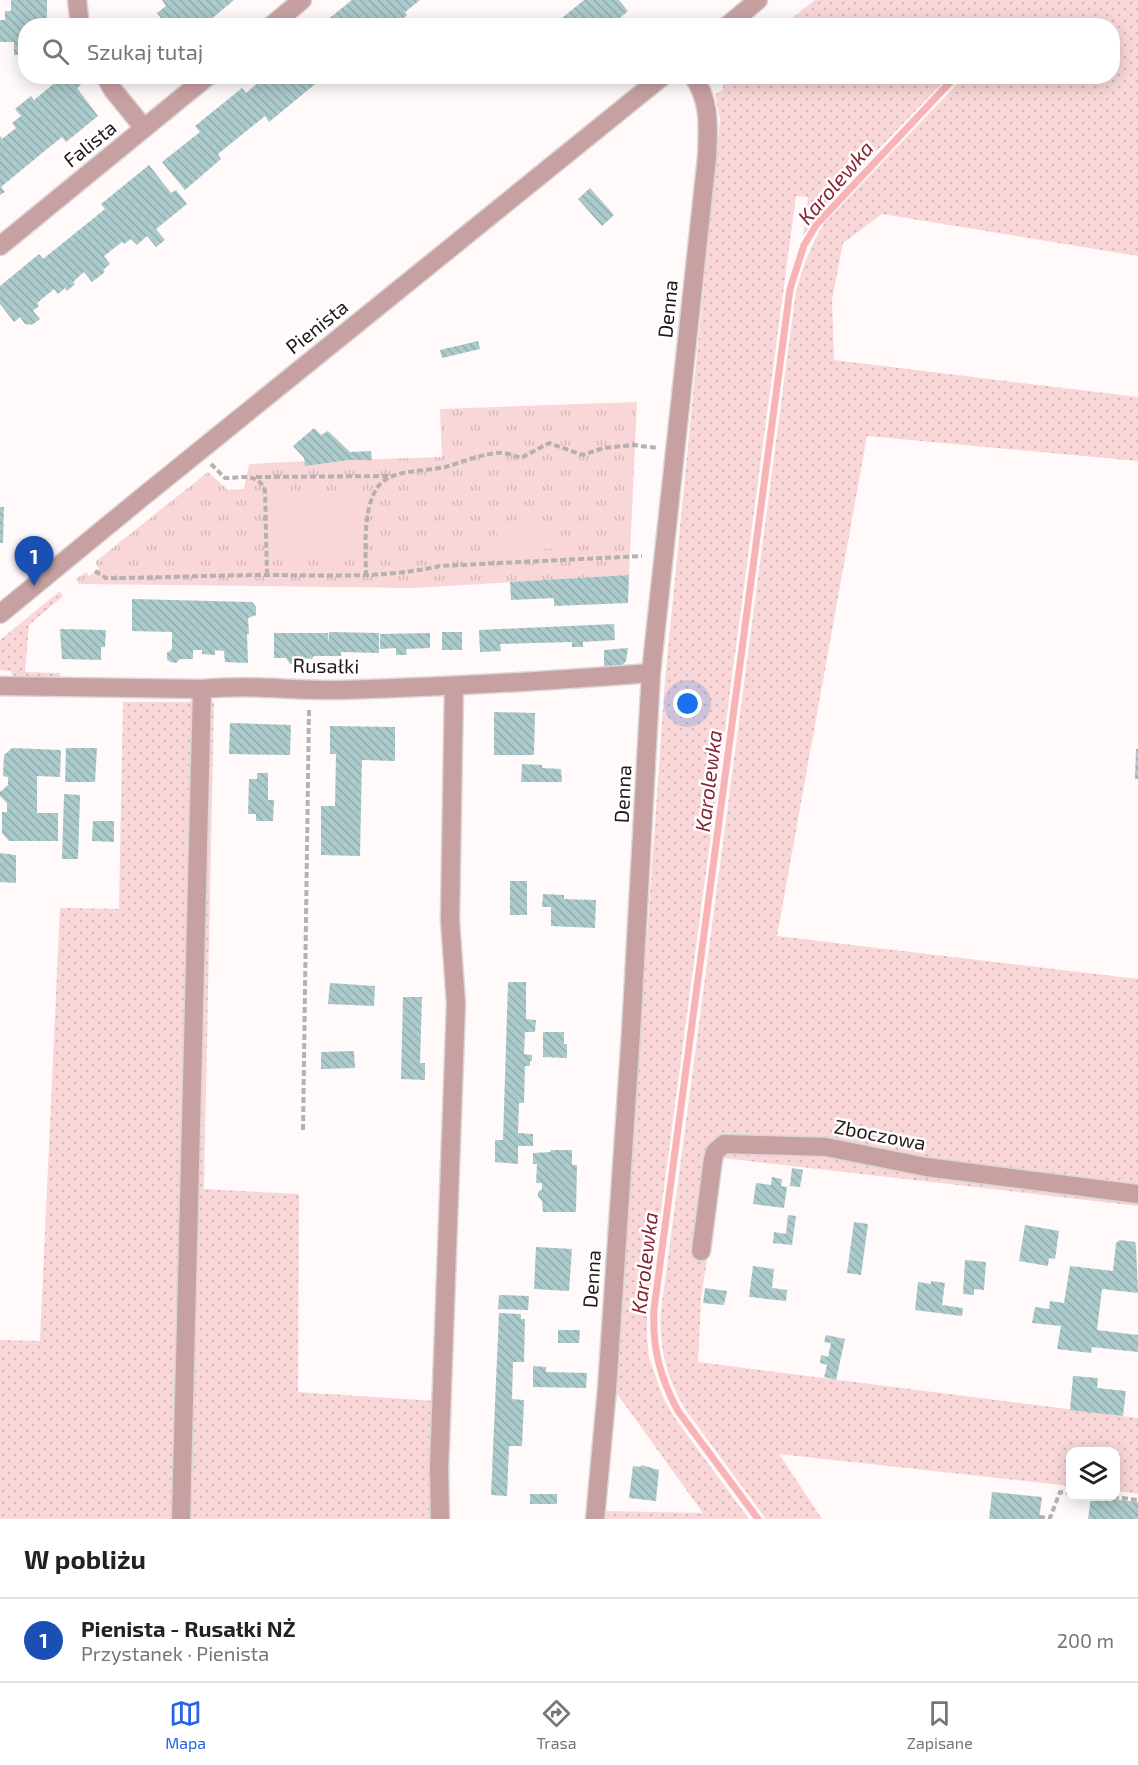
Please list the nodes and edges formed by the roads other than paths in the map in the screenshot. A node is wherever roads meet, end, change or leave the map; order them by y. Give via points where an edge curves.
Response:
1 (76, 0) edge
2 (302, 0) edge
3 (758, 0) edge
4 (79, 18) edge
5 (281, 18) edge
6 (737, 18) edge
7 (110, 84) edge
8 (198, 84) edge
9 (653, 84) edge
10 (697, 84) edge
11 (144, 128) junction
12 (0, 246) edge
13 (0, 614) edge
14 (651, 673) junction
15 (0, 686) edge
16 (454, 686) junction
17 (202, 689) junction
18 (1138, 1194) edge
19 (701, 1251) dead end
20 (181, 1519) edge
21 (440, 1519) edge
22 (595, 1519) edge

1 - 4 street
2 - 5 street
3 - 6 street
7 - 11 street
8 - 11 street, Falista
9 - 13 street, Pienista
10 - 14 street, Denna via 709,124 707,157
11 - 12 street, Falista
14 - 16 street, Rusałki
14 - 22 street, Denna via 630,1057
15 - 17 street, Rusałki
16 - 17 street, Rusałki
16 - 21 street via 450,920 456,1004
17 - 20 street
18 - 19 street, Zboczowa via 926,1167 826,1147 723,1144 713,1159

